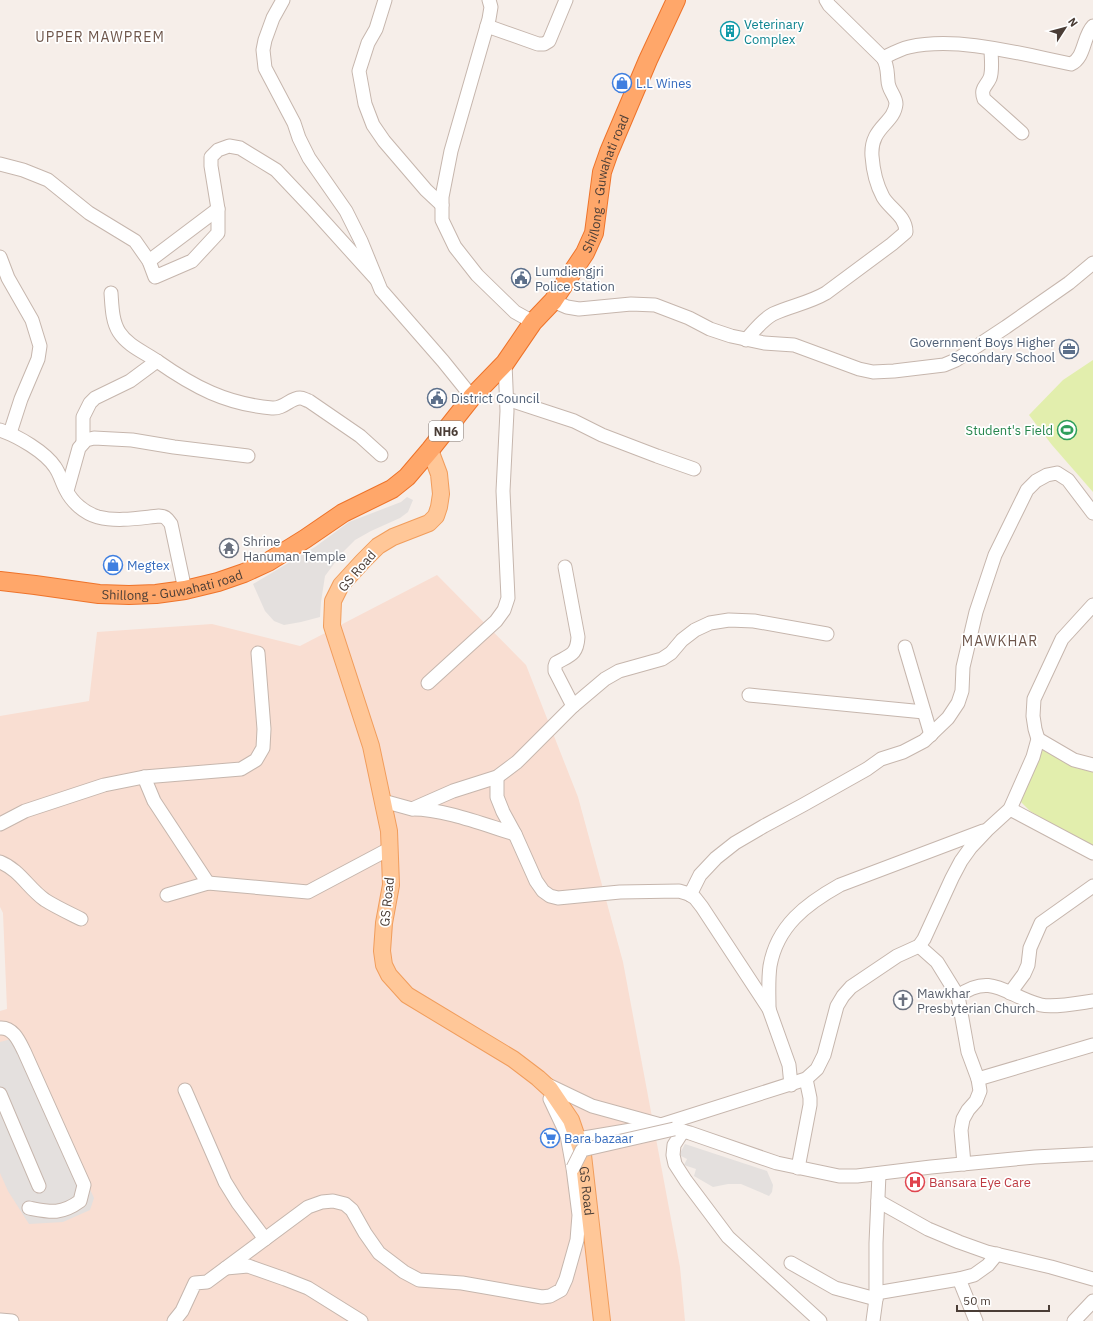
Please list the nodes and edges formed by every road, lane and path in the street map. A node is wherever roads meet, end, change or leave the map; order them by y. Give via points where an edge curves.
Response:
1 (283, 0) edge
2 (385, 0) edge
3 (489, 0) edge
4 (566, 0) edge
5 (676, 0) edge
6 (826, 0) edge
7 (487, 26) junction
8 (1093, 26) edge
9 (991, 49) junction
10 (883, 58) junction
11 (1022, 133) dead end
12 (0, 164) edge
13 (442, 205) junction
14 (218, 209) junction
15 (0, 257) edge
16 (149, 261) junction
17 (1093, 263) edge
18 (4, 277) edge
19 (376, 279) junction
20 (110, 293) dead end
21 (553, 301) junction
22 (533, 322) junction
23 (746, 340) junction
24 (157, 361) junction
25 (505, 363) junction
26 (472, 397) junction
27 (507, 399) junction
28 (5, 432) edge
29 (83, 443) junction
30 (430, 450) junction
31 (381, 455) dead end
32 (248, 456) dead end
33 (694, 469) dead end
34 (67, 491) junction
35 (1093, 513) edge
36 (565, 567) dead end
37 (0, 581) edge
38 (185, 590) junction
39 (1093, 604) edge
40 (827, 634) dead end
41 (905, 647) dead end
42 (258, 654) dead end
43 (428, 684) dead end
44 (749, 695) dead end
45 (573, 706) junction
46 (924, 712) junction
47 (931, 736) junction
48 (1038, 739) junction
49 (1093, 765) edge
50 (144, 777) junction
51 (497, 777) junction
52 (383, 801) junction
53 (412, 809) junction
54 (1010, 809) junction
55 (0, 824) edge
56 (987, 830) junction
57 (515, 834) junction
58 (389, 850) junction
59 (1093, 853) edge
60 (0, 862) edge
61 (208, 883) junction
62 (1093, 886) edge
63 (167, 894) dead end
64 (690, 895) junction
65 (81, 919) dead end
66 (919, 946) junction
67 (1010, 992) junction
68 (958, 996) junction
69 (1093, 1001) edge
70 (769, 1009) junction
71 (0, 1028) edge
72 (1093, 1045) edge
73 (806, 1079) junction
74 (978, 1079) junction
75 (543, 1082) junction
76 (791, 1085) junction
77 (185, 1090) dead end
78 (0, 1094) edge
79 (661, 1125) junction
80 (678, 1130) junction
81 (580, 1145) junction
82 (1093, 1154) edge
83 (964, 1164) junction
84 (573, 1168) junction
85 (798, 1168) junction
86 (879, 1174) junction
87 (39, 1186) dead end
88 (878, 1201) junction
89 (29, 1208) dead end
90 (265, 1239) junction
91 (997, 1254) junction
92 (791, 1263) dead end
93 (226, 1268) junction
94 (959, 1279) junction
95 (1093, 1279) edge
96 (876, 1296) junction
97 (1093, 1301) edge
98 (0, 1320) edge
99 (12, 1321) edge
100 (174, 1321) edge
101 (361, 1321) edge
102 (602, 1321) edge
103 (820, 1321) edge
104 (873, 1321) edge
105 (976, 1321) edge
106 (1074, 1321) edge

1 - 19 street via 265,40 265,68 309,158 346,211
2 - 13 street via 360,71 365,104 373,125 384,141
3 - 7 street via 491,7
4 - 7 street via 549,41 544,44
5 - 21 highway, Shillong - Guwahati road / NH6 via 609,152 602,172 594,233 585,253
6 - 10 street
7 - 13 street via 451,151
8 - 9 street via 1078,58 1071,64
9 - 10 street via 943,43 908,48
9 - 11 street via 990,78 982,94 984,99
10 - 23 street via 888,82 896,102 893,113 872,143 873,170 884,199 902,219 906,232 826,293 764,320
12 - 16 street via 48,180 97,220 135,241
13 - 22 street via 442,220 455,247 500,299 515,312
14 - 16 street
14 - 16 street via 218,233 192,261 155,276
14 - 19 street via 211,157 218,150 229,146 240,148 276,170
15 - 18 street
17 - 23 street via 1006,327 944,366 873,372 794,345
18 - 28 street via 32,320 40,346 38,359 22,399
19 - 26 street via 381,290
20 - 24 street via 114,321 119,331 131,345
21 - 22 highway, Shillong - Guwahati road / NH6
21 - 23 street via 579,309 631,304 655,305 710,329
22 - 25 highway, Shillong - Guwahati road / NH6
24 - 29 street via 130,381 90,403 83,417
24 - 31 street via 206,391 235,401 274,408 300,398 309,401 360,436
25 - 26 highway, Shillong - Guwahati road / NH6
25 - 27 street
26 - 30 highway, Shillong - Guwahati road / NH6
27 - 33 street
27 - 43 street via 503,491 508,598 504,610 496,621
28 - 34 street via 34,448 46,458 55,467
29 - 32 street via 94,438 125,440
29 - 34 street via 79,448
30 - 38 highway, Shillong - Guwahati road / NH6 via 392,489 343,513 268,562 238,576
30 - 52 main road, GS Road via 440,474 440,501 436,516 429,523 393,537 378,546 341,585 333,601 332,626 371,746
34 - 38 street via 77,505 97,517 116,520 159,516 167,518 171,524
35 - 47 street via 1068,480 1057,472 1036,481 1027,490 995,555 976,612 958,703
36 - 45 street via 578,647 554,666
37 - 38 highway, Shillong - Guwahati road / NH6 via 100,594 156,594
39 - 48 street via 1062,639 1034,699 1033,716
40 - 45 street via 754,621 729,620 710,623 682,640 662,659 619,670
41 - 46 street
42 - 50 street via 264,729 263,748 256,760 241,769
44 - 46 street
45 - 51 street via 517,762
46 - 47 street
47 - 64 street via 903,752 881,759 735,843 704,871
48 - 49 street via 1074,760
48 - 54 street via 1033,757
50 - 55 street via 75,794 25,811
50 - 61 street via 154,801
51 - 53 street via 453,791
51 - 57 street via 497,797
52 - 53 street
52 - 58 main road, GS Road via 389,831
53 - 57 street via 460,817
54 - 56 street
54 - 59 street
56 - 66 street via 960,861
56 - 70 street via 840,885 806,907 780,936 774,950 770,967
57 - 64 street via 536,881 550,896 558,898 620,892 679,891
58 - 61 street via 308,892
58 - 75 main road, GS Road via 391,884 382,951 389,975 407,995 513,1059
60 - 65 street via 17,872 44,900
61 - 63 street
62 - 67 street via 1042,923 1030,948 1024,974
64 - 70 street via 702,907
66 - 68 street via 937,962
66 - 73 street via 883,965 851,987 843,996 837,1006 824,1055 817,1069
67 - 68 street via 985,984 968,989
67 - 69 street via 1042,1005
68 - 74 street via 968,1052
70 - 76 street via 789,1065
71 - 89 street via 14,1034 24,1051 84,1185 80,1201 68,1209 56,1212
72 - 74 street
73 - 76 street
73 - 85 street via 810,1105
74 - 83 street via 980,1091 963,1119 961,1130
75 - 79 street via 592,1106
75 - 81 main road, GS Road via 571,1120
75 - 84 street via 567,1135
76 - 79 street
77 - 90 street via 225,1182
78 - 87 street
79 - 80 street
79 - 81 street
80 - 81 street, bridge
80 - 85 street
80 - 103 street via 673,1155 675,1164 686,1181 728,1237
81 - 84 street, bridge
81 - 102 main road, GS Road
82 - 83 street
83 - 86 street
84 - 90 street via 579,1215 577,1240 566,1279 560,1290 542,1298 462,1283 419,1280 379,1254 352,1210 345,1204 333,1201 308,1207
85 - 86 street via 839,1176
86 - 88 street
88 - 91 street via 928,1229
88 - 96 street
90 - 93 street
91 - 94 street via 981,1271
91 - 95 street
92 - 96 street via 835,1288
93 - 100 street via 207,1282 195,1283
93 - 101 street via 248,1266 308,1288
94 - 96 street
94 - 105 street
96 - 104 street
97 - 106 street
98 - 99 street

